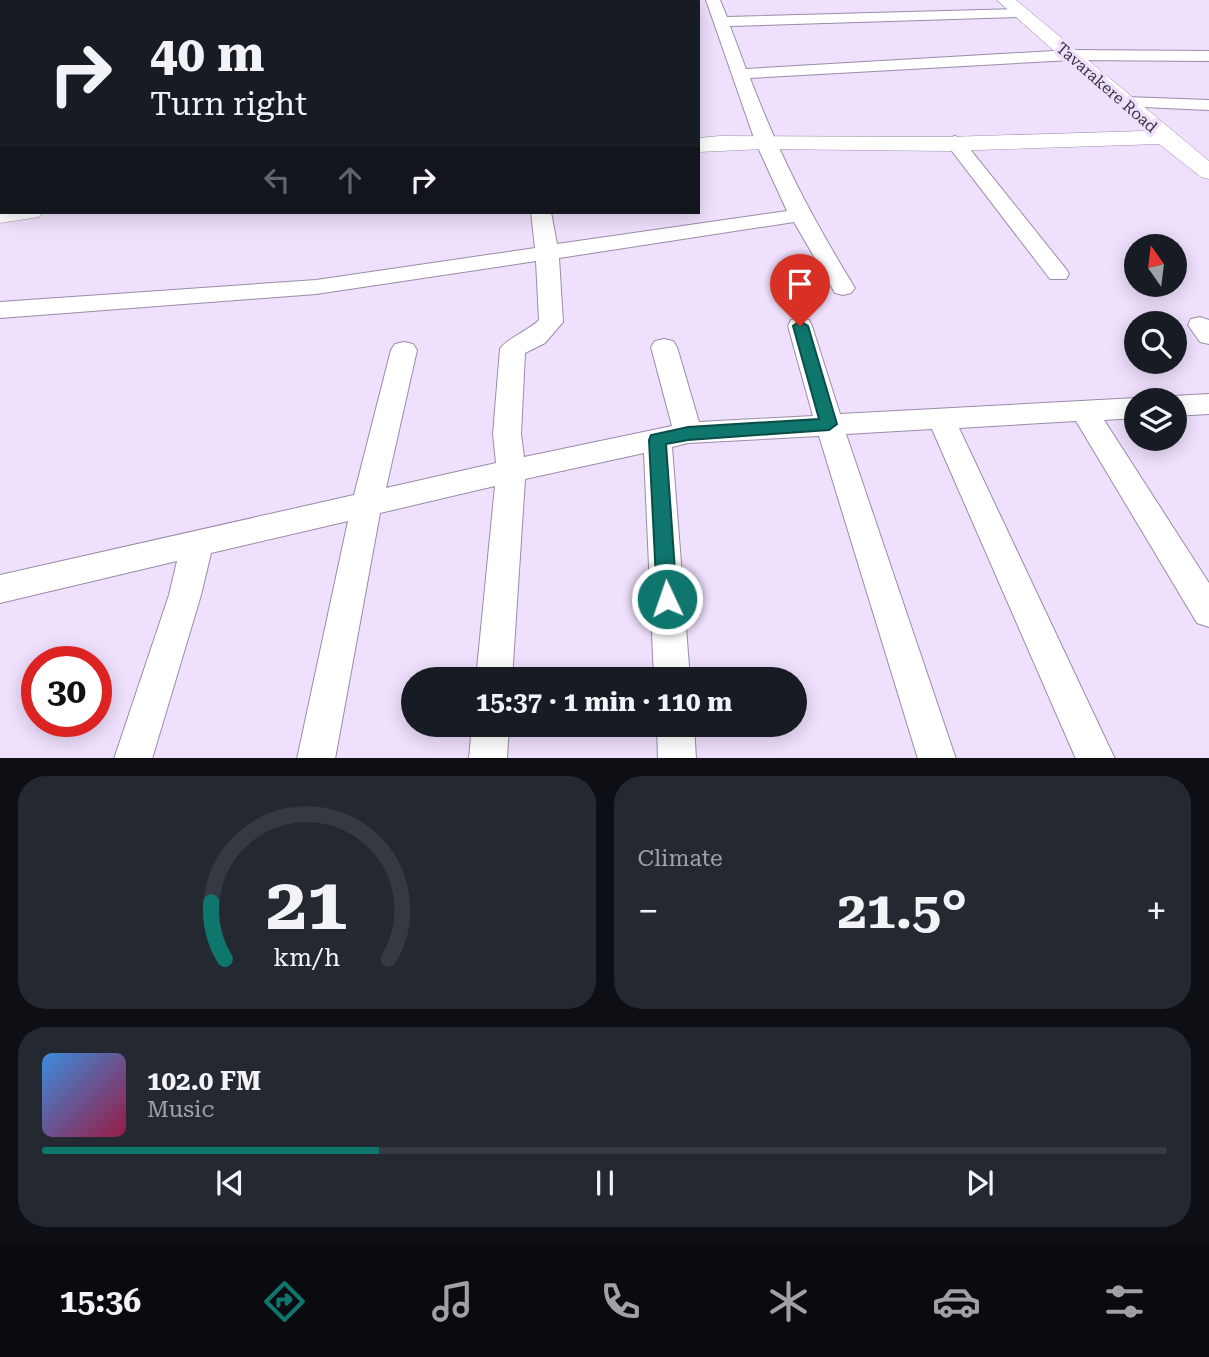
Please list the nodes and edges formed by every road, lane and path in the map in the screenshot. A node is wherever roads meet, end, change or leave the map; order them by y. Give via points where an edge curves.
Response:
1 (713, 0) edge
2 (1014, 6) edge
3 (721, 22) junction
4 (1071, 55) junction
5 (1209, 56) edge
6 (740, 74) junction
7 (1126, 102) junction
8 (1209, 105) edge
9 (1166, 137) junction
10 (764, 141) junction
11 (954, 142) junction
12 (700, 145) edge
13 (1209, 172) edge
14 (541, 214) edge
15 (800, 215) junction
16 (547, 253) junction
17 (1058, 274) dead end
18 (843, 288) dead end
19 (0, 310) edge
20 (800, 326) dead end
21 (664, 347) dead end
22 (404, 350) dead end
23 (1209, 404) edge
24 (1187, 405) edge
25 (1124, 409) edge
26 (1084, 411) junction
27 (941, 418) junction
28 (829, 424) junction
29 (688, 433) junction
30 (657, 440) junction
31 (511, 471) junction
32 (368, 503) junction
33 (197, 544) junction
34 (0, 589) edge
35 (1209, 612) edge
36 (495, 667) edge
37 (671, 667) edge
38 (490, 737) edge
39 (676, 737) edge
40 (132, 758) edge
41 (316, 758) edge
42 (488, 758) edge
43 (677, 758) edge
44 (937, 758) edge
45 (1096, 758) edge

1 - 3 street
2 - 3 street
2 - 4 street, Tavarakere Road
3 - 6 street
4 - 5 street
4 - 6 street
4 - 7 street, Tavarakere Road
6 - 10 street
7 - 8 street
7 - 9 street, Tavarakere Road
9 - 11 street
9 - 13 street, Tavarakere Road
10 - 11 street
10 - 12 street
10 - 15 street
11 - 17 street
14 - 16 street
15 - 16 street
15 - 18 street
16 - 19 street via 316,287
16 - 31 street via 551,322 536,337 513,349 507,434
20 - 28 street
21 - 29 street
22 - 32 street
23 - 24 street
25 - 26 street
26 - 27 street
26 - 35 street
27 - 28 street
27 - 45 street
28 - 29 street
28 - 44 street
29 - 30 street
30 - 31 street
30 - 37 street
31 - 32 street
31 - 36 street
32 - 33 street
32 - 41 street
33 - 34 street
33 - 40 street
38 - 42 street
39 - 43 street

